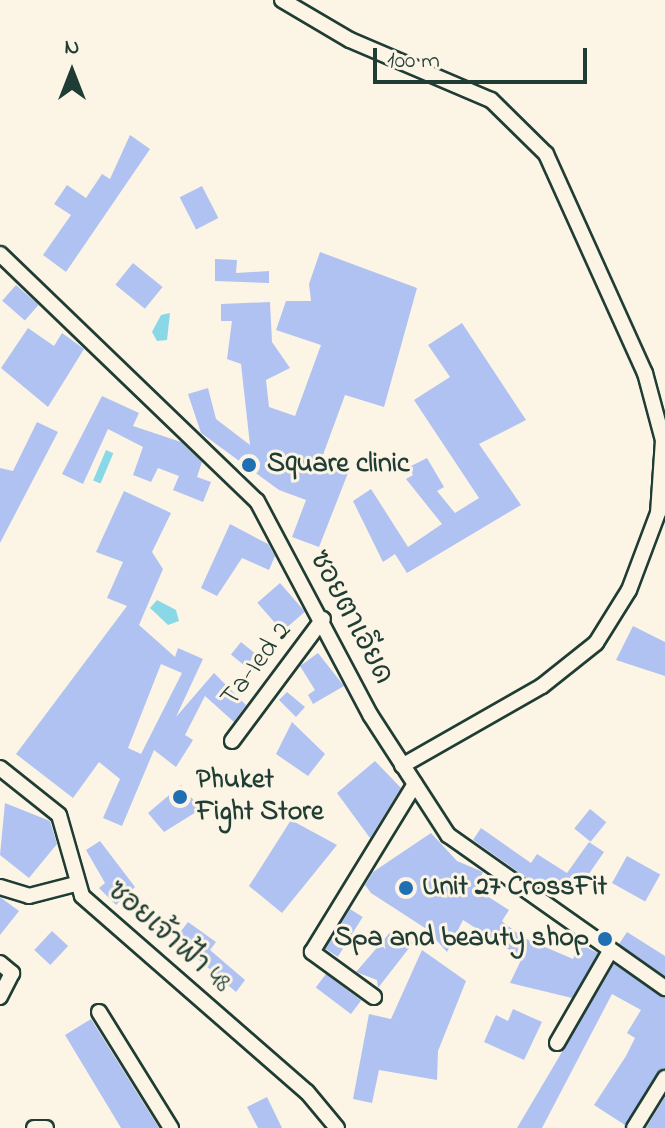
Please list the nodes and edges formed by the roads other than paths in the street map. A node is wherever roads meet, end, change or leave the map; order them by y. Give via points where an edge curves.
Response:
1 (282, 0) edge
2 (0, 254) edge
3 (323, 619) junction
4 (232, 741) dead end
5 (402, 766) junction
6 (0, 768) edge
7 (415, 784) junction
8 (75, 884) junction
9 (0, 887) edge
10 (609, 953) junction
11 (0, 963) edge
12 (665, 988) edge
13 (0, 997) edge
14 (374, 997) dead end
15 (99, 1012) dead end
16 (557, 1043) dead end
17 (665, 1078) edge
18 (34, 1128) edge
19 (46, 1128) edge
20 (171, 1128) edge
21 (337, 1128) edge
22 (634, 1128) edge

1 - 5 street via 350,40 491,100 546,154 645,373 663,440 658,513 629,590 596,643 542,686
2 - 3 street, ซอยตาเอียด via 257,501
3 - 4 street, Ta-Ied 2
3 - 5 street, ซอยตาเอียด
5 - 7 street, ซอยตาเอียด
6 - 8 street, ซอยเจ้าฟ้า 48 via 59,815
7 - 10 street, ซอยตาเอียด via 448,835
7 - 14 street via 312,952
8 - 9 street via 29,896
8 - 21 street, ซอยเจ้าฟ้า 48 via 100,914 307,1092
10 - 12 street, ซอยตาเอียด
10 - 16 street
11 - 13 street via 12,973
15 - 20 street
17 - 22 street
18 - 19 street

